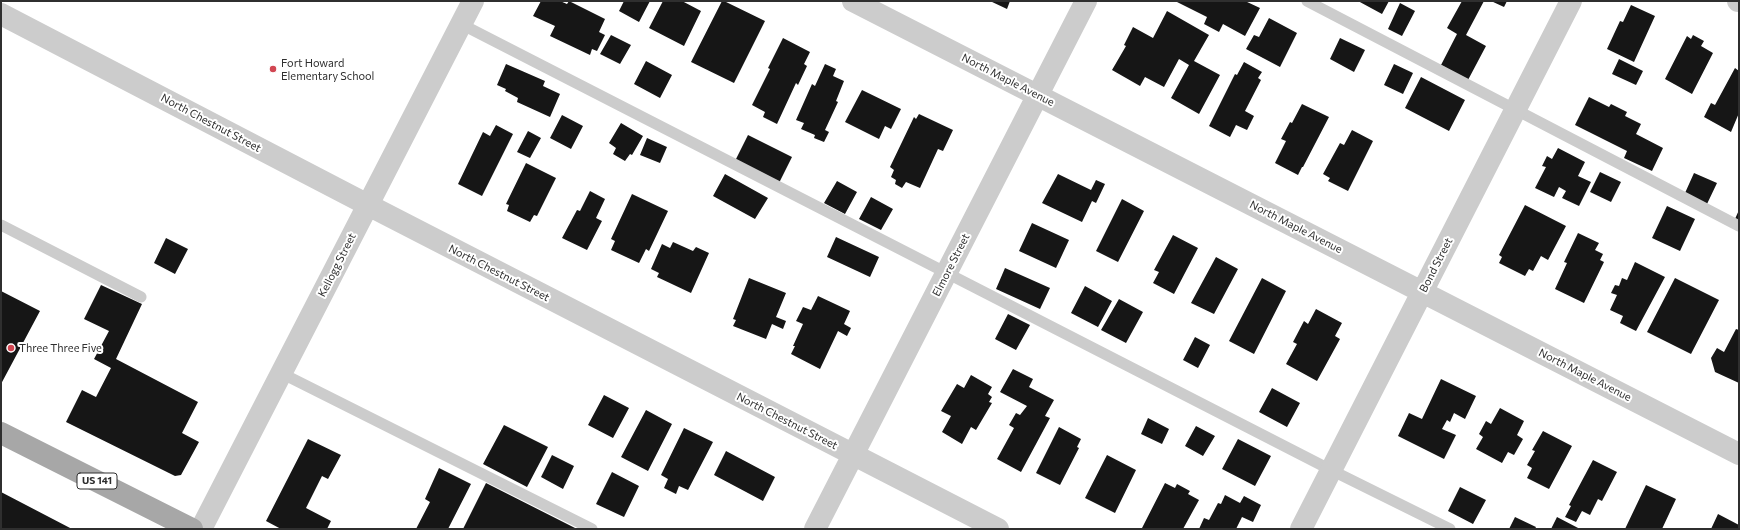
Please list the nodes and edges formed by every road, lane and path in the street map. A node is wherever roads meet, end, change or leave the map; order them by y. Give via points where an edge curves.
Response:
1 (473, 1) edge
2 (853, 1) edge
3 (1086, 1) edge
4 (1307, 1) edge
5 (1571, 1) edge
6 (1, 14) edge
7 (461, 24) junction
8 (1038, 95) junction
9 (1516, 109) junction
10 (368, 205) junction
11 (1, 225) edge
12 (1739, 226) edge
13 (947, 272) junction
14 (1422, 292) junction
15 (141, 297) dead end
16 (281, 373) junction
17 (1, 433) edge
18 (1739, 454) edge
19 (853, 455) junction
20 (1331, 470) junction
21 (192, 529) edge
22 (200, 529) edge
23 (592, 529) edge
24 (815, 529) edge
25 (998, 529) edge
26 (1300, 529) edge
27 (1450, 529) edge

1 - 7 street, Kellogg Street
2 - 8 street, North Maple Avenue
3 - 8 street, Elmore Street
4 - 9 lane
5 - 9 street, Bond Street
6 - 10 street, North Chestnut Street
7 - 10 street, Kellogg Street
7 - 13 lane
8 - 13 street, Elmore Street
8 - 14 street, North Maple Avenue
9 - 12 lane
9 - 14 street, Bond Street
10 - 16 street, Kellogg Street
10 - 19 street, North Chestnut Street
11 - 15 lane
13 - 19 street, Elmore Street
13 - 20 lane
14 - 18 street, North Maple Avenue
14 - 20 street, Bond Street
16 - 22 street, Kellogg Street
16 - 23 lane
17 - 21 main road, US 141
19 - 24 street, Elmore Street
19 - 25 street, North Chestnut Street
20 - 26 street, Bond Street
20 - 27 lane

